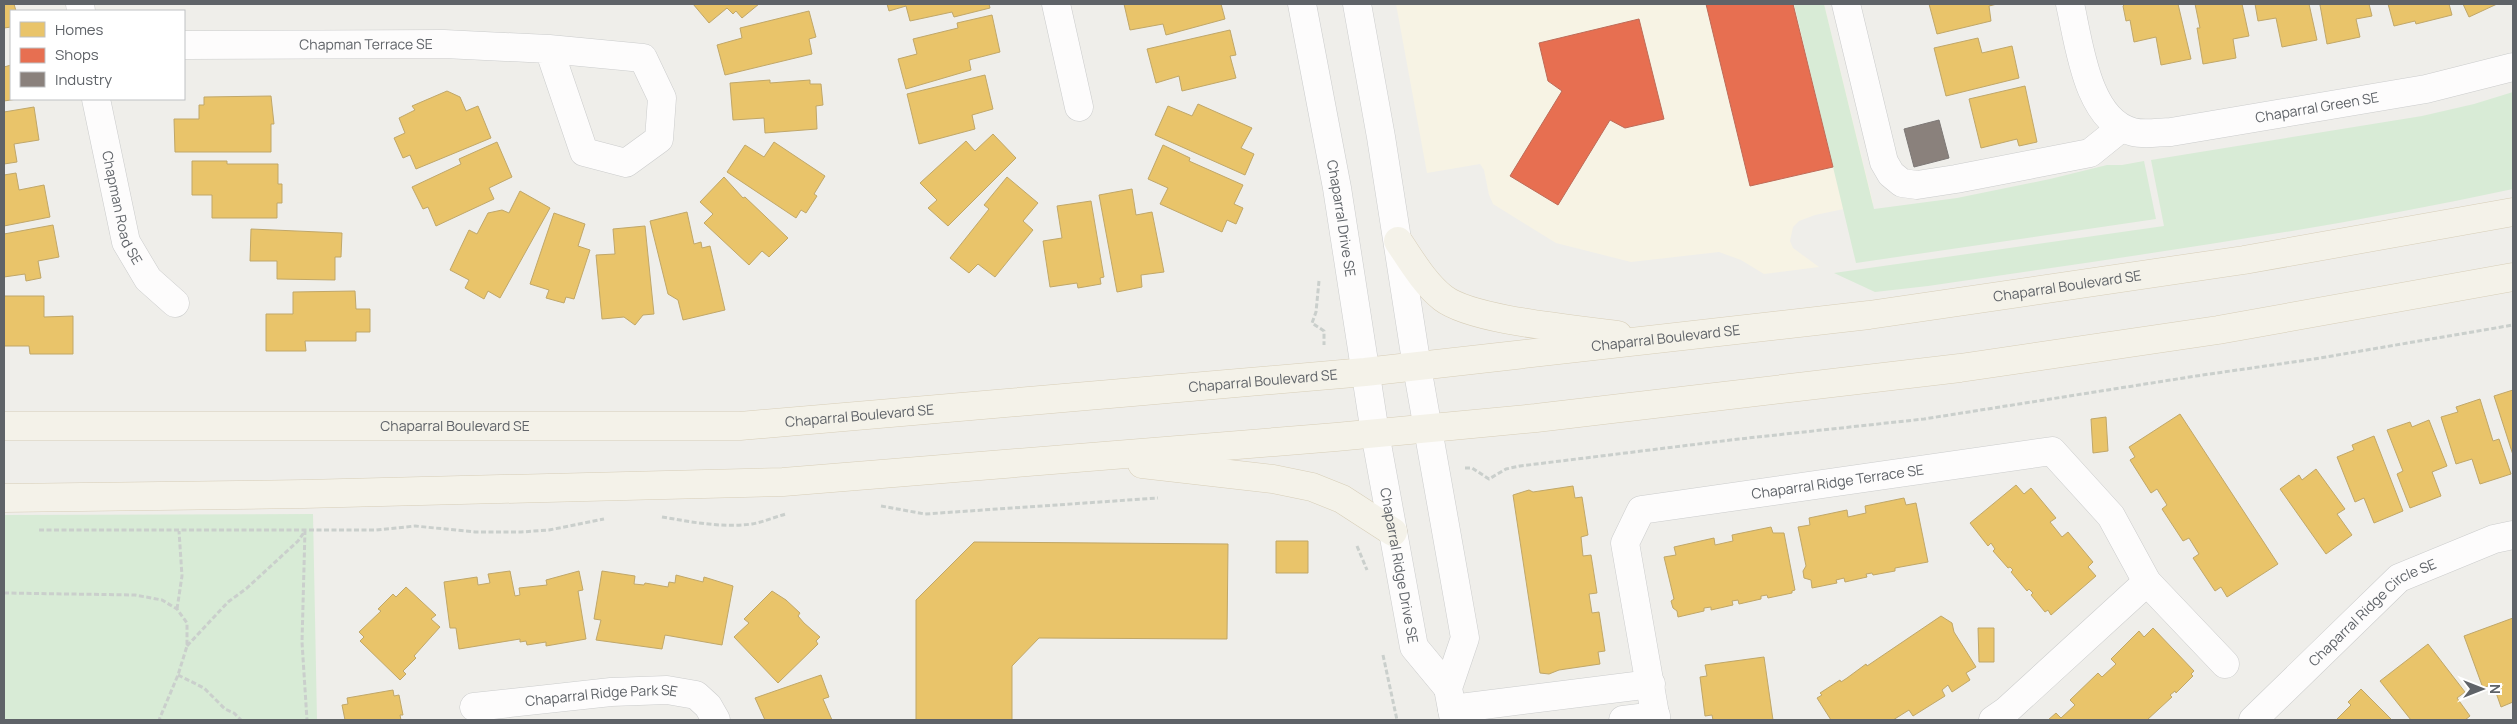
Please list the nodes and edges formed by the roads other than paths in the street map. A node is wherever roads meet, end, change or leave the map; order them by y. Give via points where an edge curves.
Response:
1 (1056, 4) edge
2 (1302, 4) edge
3 (1357, 4) edge
4 (1846, 4) edge
5 (2070, 4) edge
6 (185, 45) edge
7 (549, 49) junction
8 (2513, 67) edge
9 (96, 100) edge
10 (1079, 107) dead end
11 (2121, 128) junction
12 (2513, 212) edge
13 (1398, 241) junction
14 (2513, 277) edge
15 (175, 303) dead end
16 (1654, 341) junction
17 (1417, 367) junction
18 (1365, 372) junction
19 (4, 426) edge
20 (1427, 429) junction
21 (1375, 433) junction
22 (1088, 457) junction
23 (4, 498) edge
24 (1393, 532) junction
25 (2513, 535) edge
26 (2147, 582) junction
27 (2225, 664) dead end
28 (1651, 684) junction
29 (1451, 706) edge
30 (474, 707) dead end
31 (1656, 718) edge
32 (716, 720) edge
33 (1623, 720) edge
34 (1993, 720) edge
35 (2253, 720) edge

1 - 10 street
2 - 18 street, Chaparral Drive SE via 1340,205
3 - 13 street
4 - 11 street via 1884,162 1902,184 1956,179 2090,153
5 - 11 street via 2095,97 2101,110
6 - 7 street, Chapman Terrace SE via 444,44
7 - 7 street, Chapman Terrace SE via 584,152 626,163 659,139 662,98 643,58
8 - 11 street, Chaparral Green SE via 2426,89 2171,132 2140,133
9 - 15 street, Chapman Road SE via 126,242 148,279
12 - 16 main road, Chaparral Boulevard SE via 2072,287
13 - 16 main road via 1438,294 1466,309
13 - 17 street
14 - 20 main road via 2218,330 1960,368
16 - 17 main road, Chaparral Boulevard SE
17 - 18 main road, Chaparral Boulevard SE
17 - 20 street
18 - 19 main road, Chaparral Boulevard SE via 740,426
18 - 21 street, Chaparral Drive SE
20 - 21 main road
20 - 29 street via 1465,638
21 - 22 main road
21 - 24 street, Chaparral Ridge Drive SE
22 - 23 main road via 783,482
22 - 24 main road via 1293,482 1342,499
24 - 29 street, Chaparral Ridge Drive SE via 1414,648
25 - 35 street, Chaparral Ridge Circle SE via 2494,539 2399,578
26 - 27 street, Chaparral Ridge Terrace SE
26 - 28 street, Chaparral Ridge Terrace SE via 2111,516 2052,451 1641,510 1625,543
26 - 34 street
28 - 29 street
28 - 31 street, Chaparral Ridge Terrace SE
30 - 32 street, Chaparral Ridge Park SE via 611,692 667,690 696,695
31 - 33 street, Chaparral Ridge Terrace SE

